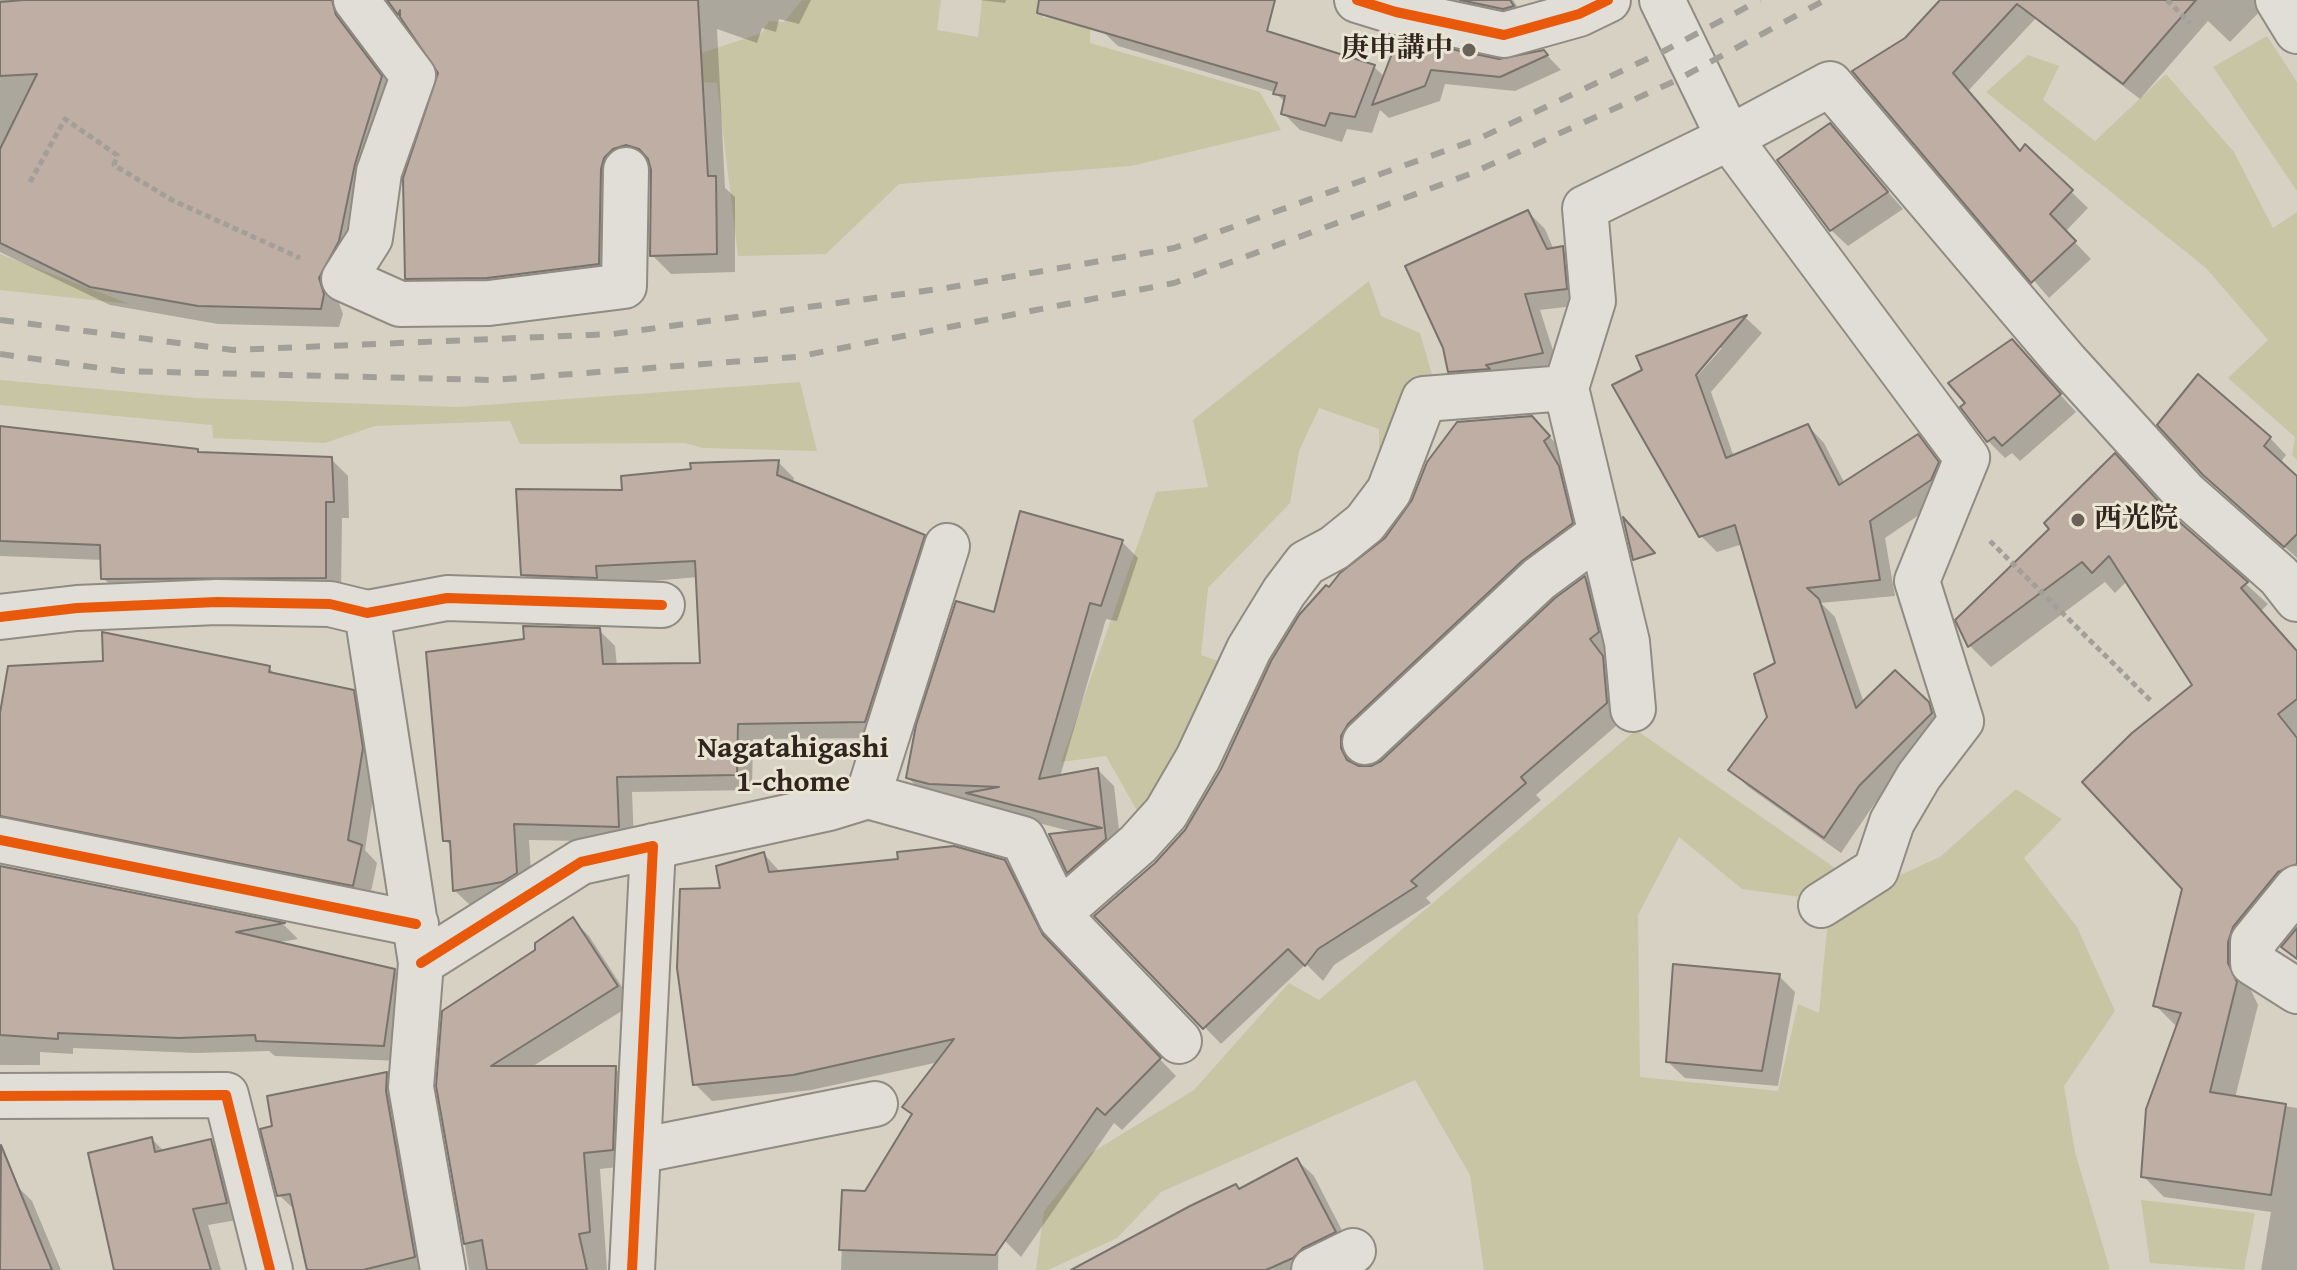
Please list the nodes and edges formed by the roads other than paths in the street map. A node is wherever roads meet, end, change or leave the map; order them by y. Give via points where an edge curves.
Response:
1 (356, 0) edge
2 (1357, 0) edge
3 (1608, 0) edge
4 (1662, 0) edge
5 (1729, 138) junction
6 (626, 170) dead end
7 (1566, 388) junction
8 (1600, 534) junction
9 (947, 546) dead end
10 (2297, 599) edge
11 (662, 605) dead end
12 (367, 613) junction
13 (0, 617) edge
14 (1633, 709) dead end
15 (1365, 742) dead end
16 (868, 796) junction
17 (0, 840) edge
18 (653, 846) junction
19 (2297, 888) edge
20 (1821, 905) dead end
21 (1059, 913) junction
22 (419, 944) junction
23 (2297, 991) edge
24 (1179, 1041) dead end
25 (0, 1096) edge
26 (875, 1104) dead end
27 (638, 1151) junction
28 (1353, 1251) dead end
29 (270, 1270) edge
30 (443, 1270) edge
31 (632, 1270) edge
32 (1314, 1270) edge

1 - 6 street via 413,76 379,172 370,238 344,279 400,304 489,303 624,286
2 - 3 street via 1504,35 1579,14
4 - 5 street
5 - 7 street via 1585,208 1593,301
5 - 10 street via 1830,84 2125,427 2185,493 2279,576
5 - 20 street via 1967,458 1917,581 1961,721 1892,822 1876,870
7 - 8 street
7 - 21 street via 1424,399 1389,491 1365,523 1306,563 1284,592 1249,649 1166,813
8 - 14 street via 1627,642
8 - 15 street via 1539,579
9 - 16 street
11 - 12 street via 447,598
12 - 13 street via 330,604 217,602
12 - 22 street
16 - 18 street
16 - 21 street via 1023,839
17 - 22 street
18 - 22 street via 581,862
18 - 27 street
19 - 23 street via 2253,942 2253,963
21 - 24 street
22 - 30 street via 411,1087
25 - 29 street via 226,1095
26 - 27 street
27 - 31 street
28 - 32 street

